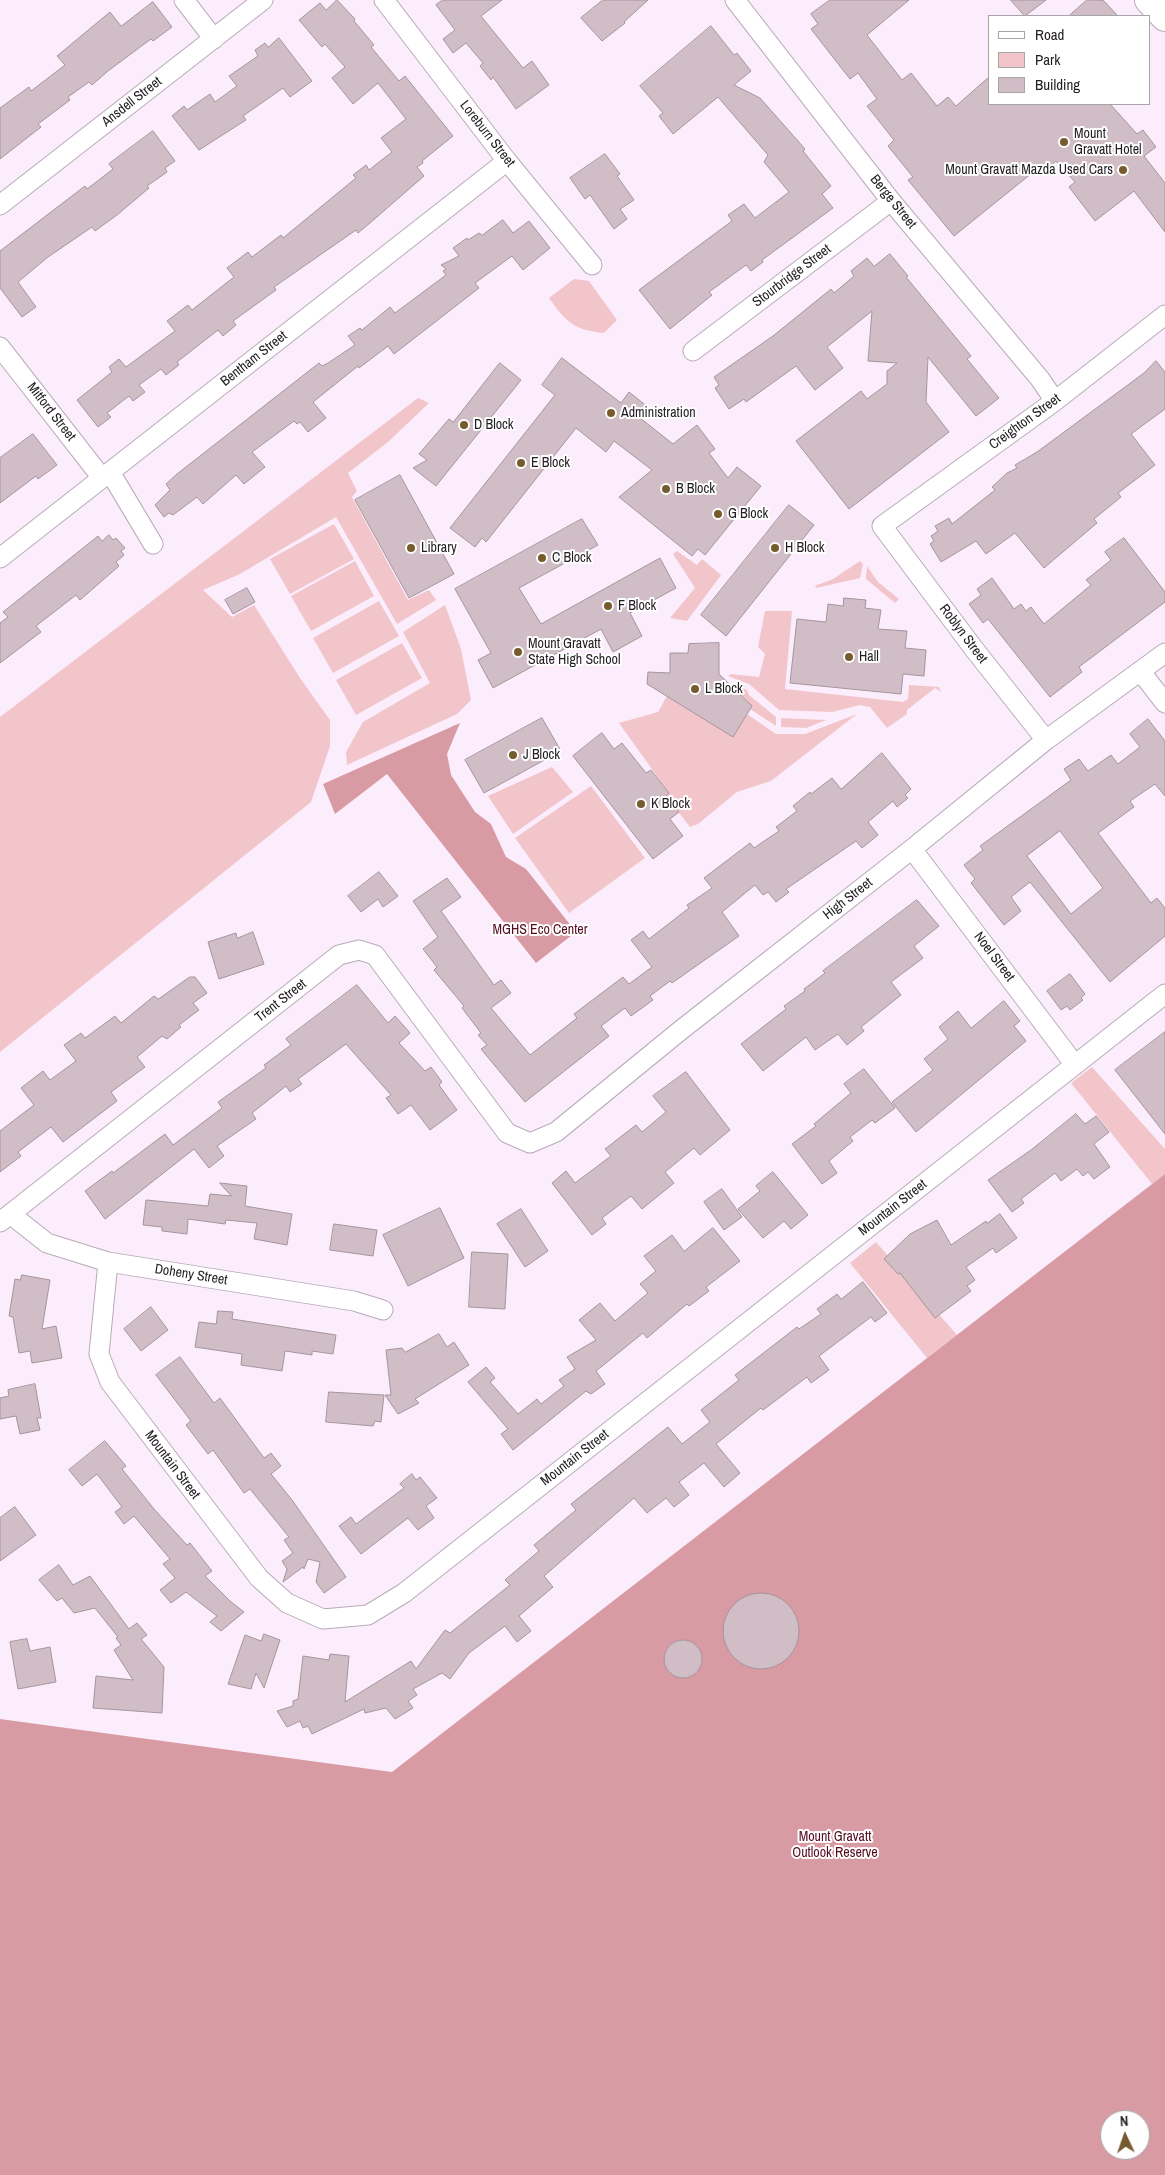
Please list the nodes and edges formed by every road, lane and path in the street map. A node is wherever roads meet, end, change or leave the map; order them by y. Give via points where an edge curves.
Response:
1 (184, 0) edge
2 (263, 0) edge
3 (385, 0) edge
4 (735, 0) edge
5 (1149, 0) edge
6 (1165, 17) edge
7 (214, 39) junction
8 (507, 161) junction
9 (891, 201) junction
10 (0, 204) edge
11 (592, 265) dead end
12 (1165, 315) edge
13 (0, 347) edge
14 (693, 351) dead end
15 (1055, 401) junction
16 (106, 475) junction
17 (882, 526) joint
18 (153, 544) dead end
19 (0, 558) edge
20 (1165, 653) edge
21 (1141, 672) junction
22 (1165, 703) edge
23 (1046, 740) junction
24 (912, 849) junction
25 (1165, 994) edge
26 (1075, 1065) junction
27 (530, 1143) joint
28 (5, 1218) edge
29 (108, 1262) junction
30 (383, 1310) dead end

1 - 7 street
2 - 7 street, Ansdell Street
3 - 8 street, Loreburn Street
4 - 9 street, Berge Street
5 - 6 main road
7 - 10 street, Ansdell Street
8 - 11 street, Loreburn Street
8 - 16 street, Bentham Street
9 - 14 street, Stourbridge Street
9 - 15 street, Berge Street
12 - 15 street, Creighton Street
13 - 16 street, Mitford Street
15 - 17 street, Creighton Street
16 - 18 street, Mitford Street via 129,501
16 - 19 street, Bentham Street
17 - 23 street, Roblyn Street
20 - 21 street, High Street
21 - 22 street
21 - 23 street, High Street
23 - 24 street, High Street
24 - 26 street, Noel Street
24 - 27 street, High Street via 556,1132
25 - 26 street, Mountain Street
26 - 29 street, Mountain Street via 404,1593 368,1615 323,1619 287,1604 259,1578 110,1382 100,1354
27 - 28 street, Trent Street via 507,1133 375,956 360,950 340,955
28 - 29 street, Doheny Street via 47,1243
29 - 30 street, Doheny Street via 354,1301

